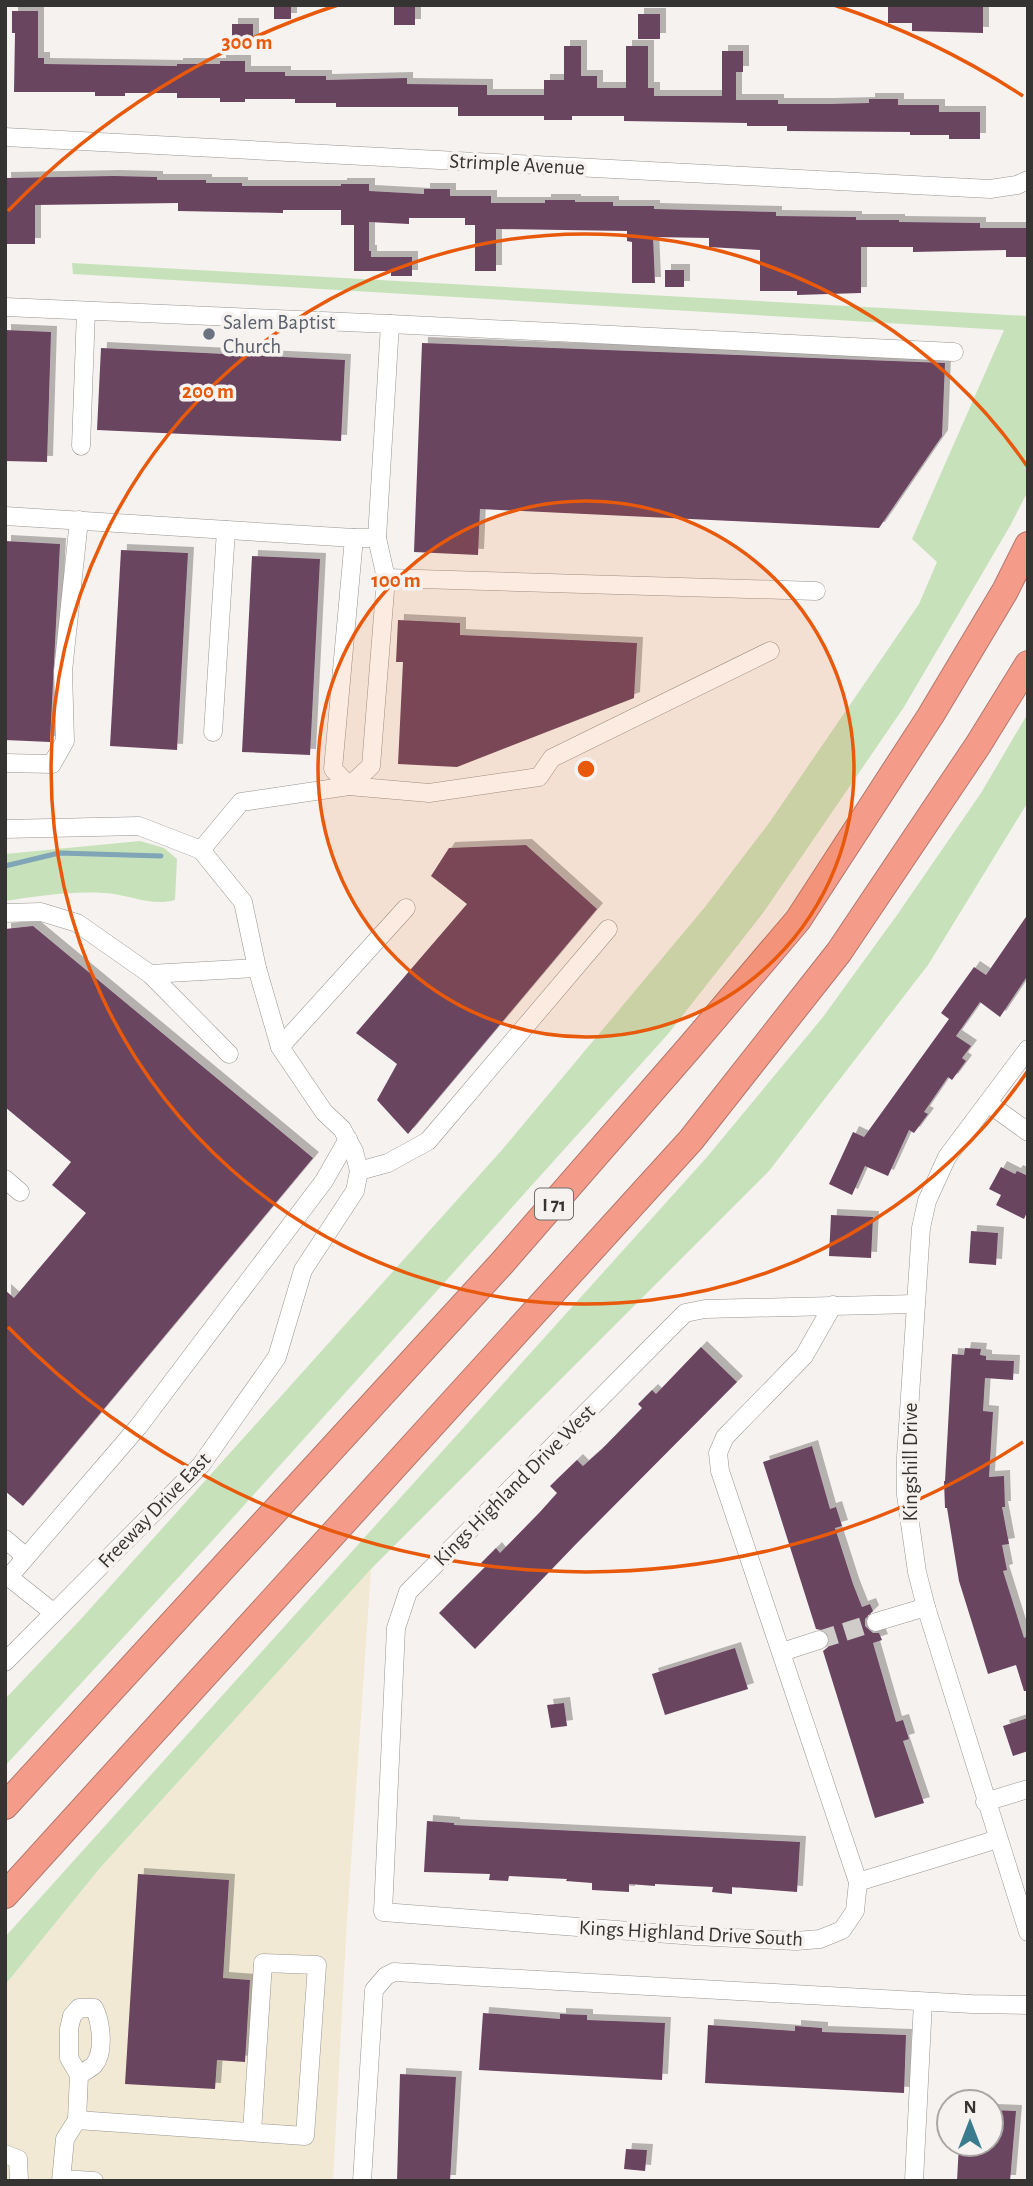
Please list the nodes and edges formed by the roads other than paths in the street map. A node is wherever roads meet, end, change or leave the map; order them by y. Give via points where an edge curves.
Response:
1 (5, 137) edge
2 (1028, 180) edge
3 (5, 307) edge
4 (86, 311) junction
5 (390, 324) junction
6 (954, 352) dead end
7 (81, 446) dead end
8 (5, 516) edge
9 (79, 520) junction
10 (226, 530) junction
11 (354, 538) junction
12 (377, 538) junction
13 (1028, 545) edge
14 (386, 578) junction
15 (816, 591) dead end
16 (770, 651) dead end
17 (1028, 664) edge
18 (213, 732) dead end
19 (5, 763) edge
20 (349, 786) junction
21 (5, 829) edge
22 (201, 850) junction
23 (406, 908) dead end
24 (5, 913) edge
25 (608, 929) dead end
26 (257, 968) junction
27 (150, 974) junction
28 (280, 1047) junction
29 (1028, 1049) edge
30 (229, 1054) dead end
31 (988, 1103) junction
32 (1028, 1132) edge
33 (351, 1145) junction
34 (359, 1171) junction
35 (5, 1179) edge
36 (20, 1192) dead end
37 (915, 1304) junction
38 (833, 1305) junction
39 (5, 1539) edge
40 (26, 1557) junction
41 (7, 1575) edge
42 (926, 1608) junction
43 (54, 1614) junction
44 (876, 1622) tunnel mouth
45 (819, 1640) tunnel mouth
46 (782, 1652) junction
47 (5, 1662) edge
48 (1028, 1789) edge
49 (985, 1802) junction
50 (5, 1806) edge
51 (998, 1839) junction
52 (858, 1882) junction
53 (5, 1895) edge
54 (383, 1912) joint
55 (1028, 1932) edge
56 (922, 2002) junction
57 (1028, 2005) edge
58 (79, 2075) dead end
59 (77, 2120) junction
60 (252, 2132) junction
61 (5, 2154) edge
62 (62, 2178) edge
63 (19, 2181) edge
64 (94, 2181) edge
65 (362, 2181) edge
66 (914, 2181) edge

1 - 2 street, Strimple Avenue via 990,189
3 - 4 street
4 - 5 street
4 - 7 street
5 - 6 street
5 - 12 street
8 - 9 street
9 - 10 street
9 - 19 street via 63,671 65,741 52,764
10 - 11 street
10 - 18 street
11 - 12 street
11 - 20 street via 333,769
12 - 14 street
13 - 50 highway, I 71 via 931,715 798,920 510,1254
14 - 15 street
14 - 20 street via 371,765
16 - 20 street via 552,758 540,776 429,793
17 - 53 highway via 839,951 691,1140
20 - 22 street via 241,802
21 - 22 street via 139,826
22 - 26 street via 243,902
23 - 28 street
24 - 27 street via 41,912 77,923
25 - 34 street via 428,1141 388,1163
26 - 27 street
26 - 28 street
27 - 30 street
28 - 33 street
29 - 31 street, Kingshill Drive
31 - 32 street
31 - 37 street, Kingshill Drive via 947,1157 927,1201
33 - 34 street
33 - 40 street via 138,1427
34 - 43 street, Freeway Drive East via 355,1191 303,1270 278,1357 201,1465
35 - 36 street
37 - 38 street, Kings Highland Drive West
37 - 42 street, Kingshill Drive via 906,1495
38 - 46 street via 804,1356 725,1437 718,1453 720,1471
38 - 54 street, Kings Highland Drive West via 685,1313 408,1592 396,1628
39 - 40 street
40 - 41 street
41 - 43 street
42 - 44 street
42 - 49 street, Kingshill Drive
43 - 47 street, Freeway Drive East
45 - 46 street
46 - 52 street
48 - 49 street
49 - 51 street, Kingshill Drive
51 - 52 street
51 - 55 street, Kingshill Drive
52 - 54 street, Kings Highland Drive South via 855,1911 842,1930 820,1939 796,1941
56 - 57 street
56 - 65 street via 394,1972 374,1990
56 - 66 street
58 - 59 street
59 - 60 street
59 - 62 street via 65,2139
60 - 60 street via 305,2136 317,1965 263,1962
61 - 63 street via 18,2159
62 - 64 street

